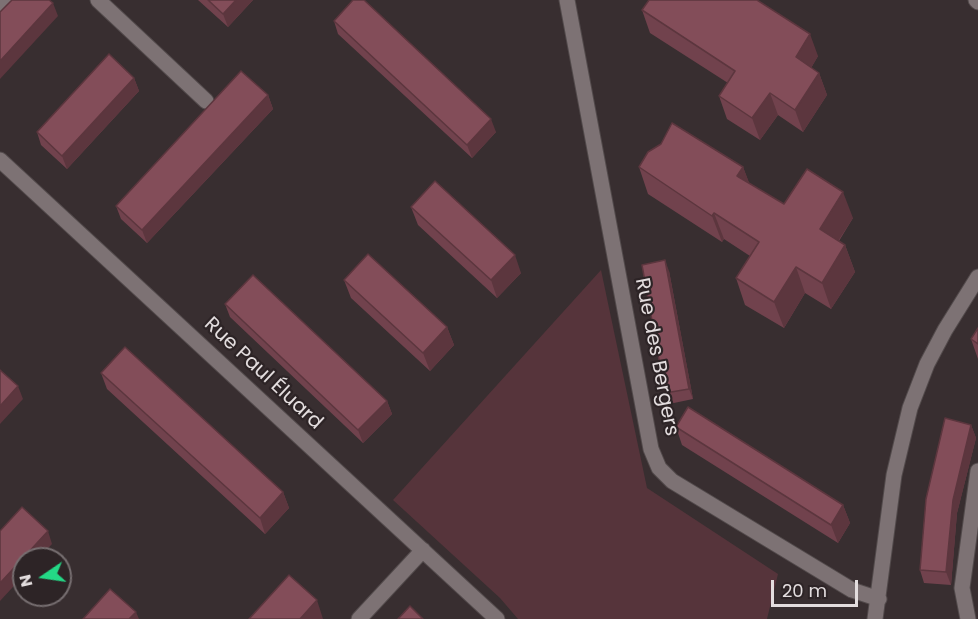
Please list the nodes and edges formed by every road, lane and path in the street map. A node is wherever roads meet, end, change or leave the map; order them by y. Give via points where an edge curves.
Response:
1 (9, 0) edge
2 (98, 0) edge
3 (567, 0) edge
4 (0, 9) edge
5 (206, 101) dead end
6 (0, 160) edge
7 (978, 277) edge
8 (978, 471) edge
9 (423, 550) junction
10 (879, 599) junction
11 (359, 619) edge
12 (497, 619) edge
13 (875, 619) edge
14 (968, 619) edge

1 - 4 street
2 - 5 street
3 - 10 street, Rue des Bergers via 651,449 659,468 672,482 852,590
6 - 9 street, Rue Paul Éluard
7 - 10 street via 940,339 910,408 894,475
8 - 14 street via 962,588
9 - 11 street
9 - 12 street, Rue Paul Éluard
10 - 13 street

